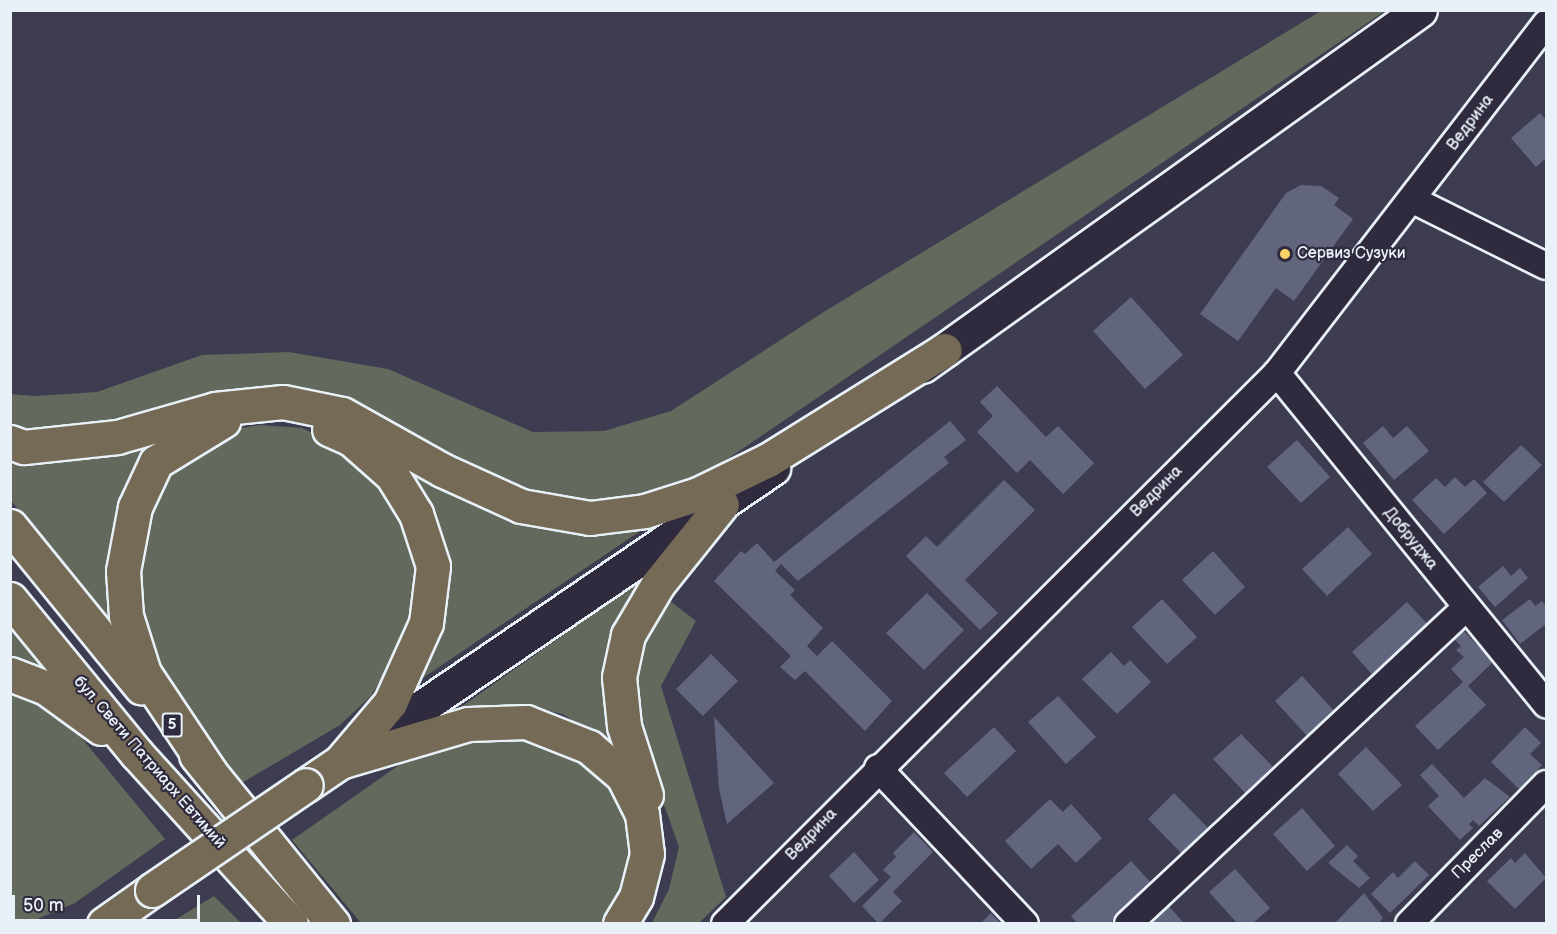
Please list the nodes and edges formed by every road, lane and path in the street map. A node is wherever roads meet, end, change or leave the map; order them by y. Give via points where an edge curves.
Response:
1 (1420, 10) edge
2 (1546, 24) edge
3 (1413, 200) junction
4 (1546, 266) edge
5 (945, 350) junction
6 (1277, 373) junction
7 (10, 442) edge
8 (722, 504) junction
9 (10, 526) edge
10 (10, 598) edge
11 (1466, 608) junction
12 (10, 674) edge
13 (1546, 704) edge
14 (137, 754) junction
15 (340, 762) junction
16 (878, 768) junction
17 (210, 772) junction
18 (1546, 784) edge
19 (114, 917) edge
20 (90, 924) edge
21 (291, 924) edge
22 (333, 924) edge
23 (620, 924) edge
24 (638, 924) edge
25 (725, 924) edge
26 (1025, 924) edge
27 (1128, 924) edge
28 (1409, 924) edge

1 - 5 main road
2 - 3 street, Ведрина
3 - 4 street
3 - 6 street, Ведрина
5 - 7 main road via 768,460 698,494 645,511 590,518 521,506 442,470 342,414 283,402 215,409 117,437 24,447
5 - 8 main road
6 - 11 street, Добруджа
6 - 16 street, Ведрина
8 - 15 main road
8 - 24 main road via 658,584 628,635 619,677 624,726 653,816 658,856 654,890
9 - 17 main road, 5
10 - 14 main road, бул. Свети Патриарх Евтимий
11 - 13 street, Добруджа
11 - 27 street
12 - 14 main road via 46,688
14 - 21 main road, бул. Свети Патриарх Евтимий
15 - 17 main road via 390,703 426,623 433,566 416,514 392,475 351,439 304,417 258,415 216,422 156,462 135,507 123,571 126,616 144,673
15 - 19 main road, bridge
15 - 23 main road via 468,724 526,722 589,747 624,776 642,814 647,854 636,897
16 - 25 street, Ведрина
16 - 26 street
17 - 22 main road, 5
18 - 28 street, Преслав
19 - 20 main road

